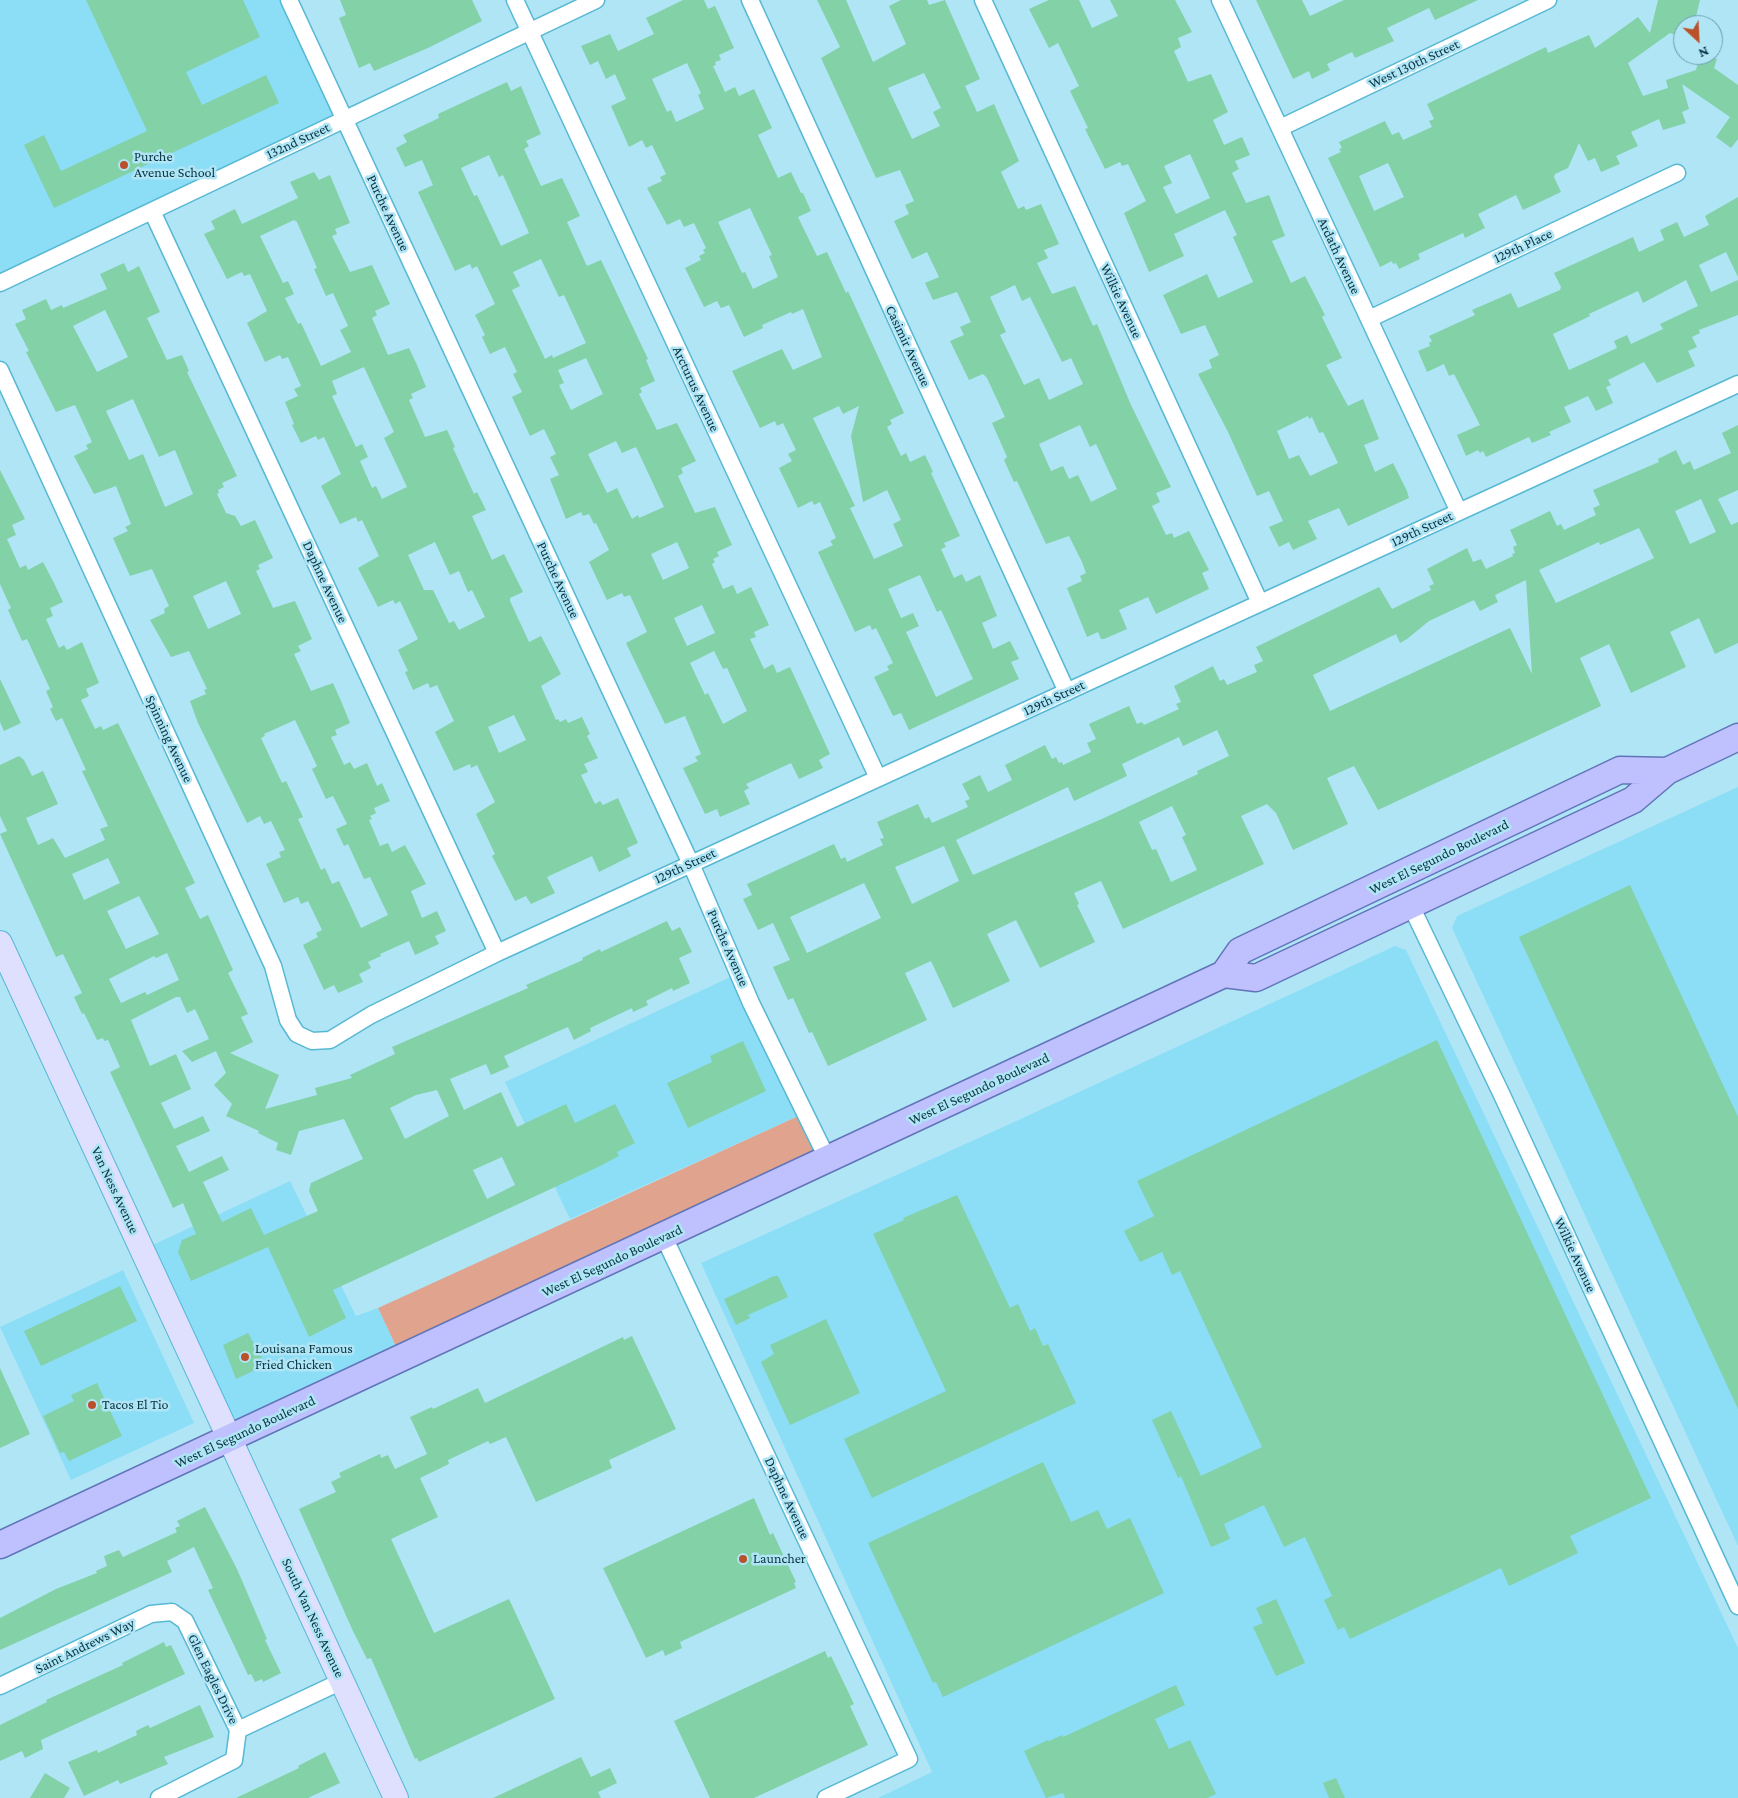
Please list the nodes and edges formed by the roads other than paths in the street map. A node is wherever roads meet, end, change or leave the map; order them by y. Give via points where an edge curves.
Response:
1 (289, 0) edge
2 (514, 0) edge
3 (596, 0) edge
4 (750, 0) edge
5 (983, 0) edge
6 (1220, 0) edge
7 (1548, 0) edge
8 (529, 32) junction
9 (344, 120) junction
10 (1280, 128) junction
11 (1677, 173) dead end
12 (152, 211) junction
13 (0, 283) edge
14 (1369, 319) junction
15 (0, 370) edge
16 (1738, 384) edge
17 (1459, 512) junction
18 (1260, 603) junction
19 (1067, 692) junction
20 (1738, 737) edge
21 (1667, 771) junction
22 (878, 778) junction
23 (690, 864) junction
24 (1411, 906) junction
25 (0, 943) edge
26 (498, 953) junction
27 (1224, 974) junction
28 (370, 1015) joint
29 (828, 1160) junction
30 (664, 1237) junction
31 (229, 1438) junction
32 (0, 1545) edge
33 (1738, 1606) edge
34 (172, 1612) joint
35 (342, 1681) junction
36 (0, 1686) edge
37 (238, 1730) junction
38 (160, 1798) edge
39 (396, 1798) edge
40 (826, 1798) edge

1 - 9 street, Purche Avenue
2 - 8 street, Arcturus Avenue
3 - 8 street, 132nd Street
4 - 19 street, Casimir Avenue
5 - 18 street, Wilkie Avenue
6 - 10 street, Ardath Avenue
7 - 10 street, West 130th Street
8 - 9 street, 132nd Street
8 - 22 street, Arcturus Avenue
9 - 12 street, 132nd Street
9 - 23 street, Purche Avenue
10 - 14 street, Ardath Avenue
11 - 14 street, 129th Place
12 - 13 street, 132nd Street
12 - 26 street, Daphne Avenue
14 - 17 street, Ardath Avenue
15 - 28 street, Spinning Avenue via 273,966 288,1020 297,1034 312,1041 330,1040
16 - 17 street, 129th Street
17 - 18 street, 129th Street
18 - 19 street, 129th Street
19 - 22 street, 129th Street
20 - 21 main road, West El Segundo Boulevard
21 - 24 main road via 1422,885 1413,894
21 - 27 main road, West El Segundo Boulevard via 1620,770 1240,951
22 - 23 street, 129th Street
23 - 26 street, 129th Street
23 - 29 street, Purche Avenue via 752,1003
24 - 27 main road via 1256,978
24 - 33 street, Wilkie Avenue
25 - 31 main road, Van Ness Avenue
26 - 28 street, 129th Street
27 - 29 main road, West El Segundo Boulevard
29 - 30 main road, West El Segundo Boulevard
30 - 31 main road, West El Segundo Boulevard
30 - 40 street, Daphne Avenue via 909,1759
31 - 32 main road, West El Segundo Boulevard
31 - 35 main road, South Van Ness Avenue
34 - 36 street, Saint Andrews Way via 151,1614
34 - 37 street, Glen Eagles Drive via 185,1621
35 - 37 street
35 - 39 main road, South Van Ness Avenue
37 - 38 street, Glen Eagles Drive via 234,1760

